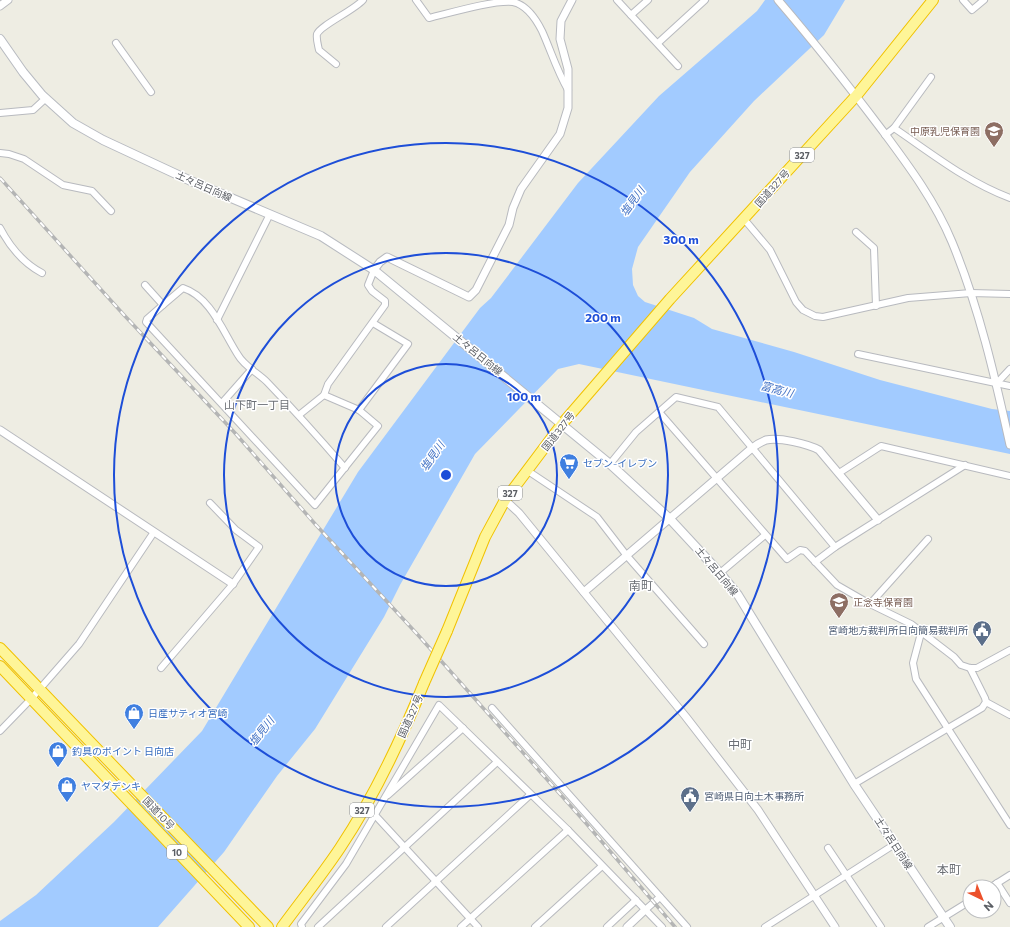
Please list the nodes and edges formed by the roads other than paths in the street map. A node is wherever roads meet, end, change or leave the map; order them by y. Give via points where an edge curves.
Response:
1 (8, 0) edge
2 (363, 0) edge
3 (416, 0) edge
4 (572, 0) edge
5 (617, 0) edge
6 (648, 0) edge
7 (705, 0) edge
8 (778, 0) edge
9 (933, 0) edge
10 (963, 0) edge
11 (984, 0) edge
12 (0, 6) edge
13 (631, 15) junction
14 (0, 39) edge
15 (116, 43) dead end
16 (658, 43) junction
17 (336, 64) dead end
18 (678, 66) dead end
19 (931, 77) dead end
20 (568, 90) junction
21 (151, 92) dead end
22 (856, 96) junction
23 (45, 99) junction
24 (0, 113) edge
25 (894, 128) junction
26 (886, 135) junction
27 (0, 153) edge
28 (1010, 198) edge
29 (111, 211) dead end
30 (270, 214) junction
31 (744, 219) junction
32 (0, 228) edge
33 (856, 232) dead end
34 (374, 270) junction
35 (42, 273) dead end
36 (145, 284) dead end
37 (971, 293) junction
38 (1010, 294) edge
39 (163, 305) junction
40 (876, 306) junction
41 (217, 320) junction
42 (373, 323) junction
43 (858, 354) dead end
44 (252, 369) junction
45 (1010, 369) edge
46 (996, 385) junction
47 (1010, 386) edge
48 (324, 394) junction
49 (222, 404) junction
50 (359, 410) junction
51 (659, 412) junction
52 (299, 415) junction
53 (562, 424) junction
54 (0, 430) edge
55 (1010, 445) edge
56 (752, 448) junction
57 (610, 464) junction
58 (965, 465) junction
59 (345, 468) junction
60 (528, 471) junction
61 (840, 473) junction
62 (1010, 476) edge
63 (716, 480) junction
64 (504, 500) junction
65 (210, 503) dead end
66 (670, 519) junction
67 (878, 520) junction
68 (154, 532) junction
69 (765, 535) junction
70 (928, 539) dead end
71 (835, 547) junction
72 (627, 556) junction
73 (815, 562) junction
74 (720, 573) junction
75 (233, 584) junction
76 (584, 592) junction
77 (870, 604) junction
78 (921, 633) junction
79 (704, 644) dead end
80 (0, 648) edge
81 (1010, 650) edge
82 (0, 666) edge
83 (161, 668) dead end
84 (970, 668) junction
85 (39, 690) junction
86 (31, 699) junction
87 (986, 702) junction
88 (492, 708) dead end
89 (1010, 715) edge
90 (463, 728) junction
91 (947, 729) junction
92 (0, 731) edge
93 (497, 762) junction
94 (854, 784) junction
95 (530, 795) junction
96 (382, 800) junction
97 (374, 814) junction
98 (1010, 825) edge
99 (568, 830) junction
100 (894, 844) junction
101 (404, 847) junction
102 (828, 848) dead end
103 (602, 866) junction
104 (846, 875) junction
105 (437, 881) junction
106 (1002, 891) edge
107 (815, 894) junction
108 (660, 897) junction
109 (636, 900) junction
110 (1010, 903) edge
111 (962, 905) edge
112 (645, 910) junction
113 (944, 917) junction
114 (470, 918) junction
115 (249, 927) edge
116 (268, 927) edge
117 (282, 927) edge
118 (302, 927) edge
119 (318, 927) edge
120 (386, 927) edge
121 (461, 927) edge
122 (478, 927) edge
123 (535, 927) edge
124 (607, 927) edge
125 (627, 927) edge
126 (662, 927) edge
127 (687, 927) edge
128 (765, 927) edge
129 (835, 927) edge
130 (881, 927) edge
131 (928, 927) edge
132 (950, 927) edge

1 - 12 street
2 - 17 street via 320,29 317,34 319,50
3 - 20 street via 429,18 489,2 512,2 522,6 530,11 542,31 558,73
4 - 20 street via 561,21 560,39 568,69
5 - 13 street
6 - 13 street
7 - 16 street
8 - 22 street
9 - 22 highway, 国道327号 / 327
10 - 11 street via 972,10
13 - 16 street
14 - 23 main road, 土々呂日向線
15 - 21 street
16 - 18 street
19 - 25 street
20 - 34 street via 568,108 560,134 521,189 513,208 510,225 476,290 469,297 387,257
22 - 26 street
22 - 31 highway, 国道327号 / 327
23 - 24 street via 33,110
23 - 30 main road, 土々呂日向線 via 73,123 103,140
25 - 26 street
25 - 28 street via 965,176 991,191
26 - 37 street via 933,205 952,241
27 - 29 street via 24,159 63,185 92,191
30 - 34 main road, 土々呂日向線 via 321,236
30 - 41 street
31 - 40 street via 770,250 796,302 803,310 823,317
31 - 53 highway, 国道327号 / 327
32 - 35 street via 27,264
33 - 40 street via 874,248
34 - 42 street via 368,286 385,301 385,305
34 - 53 main road, 土々呂日向線
36 - 39 street
37 - 38 street
37 - 40 street via 908,298
37 - 46 street
39 - 41 street via 183,288 191,290 204,301
39 - 49 street via 147,318 146,322
41 - 44 street via 239,357
42 - 48 street via 328,384
42 - 50 street via 408,344
43 - 46 street
44 - 49 street
44 - 52 street
45 - 46 street
46 - 47 street
46 - 55 street
48 - 50 street
48 - 52 street
49 - 59 street via 315,505
50 - 59 street via 378,426
51 - 56 street via 676,397 718,408
51 - 57 street via 636,432
51 - 63 street
52 - 59 street
53 - 57 main road, 土々呂日向線
53 - 60 highway, 国道327号 / 327
54 - 68 street
56 - 61 street via 766,440 775,439 810,446 819,450
56 - 63 street
56 - 71 street
57 - 66 main road, 土々呂日向線
58 - 61 street via 881,446
58 - 62 street
58 - 67 street
60 - 64 highway, 国道327号 / 327
60 - 72 street via 597,518
61 - 67 street
63 - 66 street
63 - 69 street
64 - 76 street via 519,513
64 - 117 highway, 国道327号 / 327, bridge via 485,537 409,721 374,790 340,848
65 - 75 street via 236,530 259,548
66 - 72 street
66 - 74 main road, 土々呂日向線
67 - 71 street
68 - 75 street
68 - 85 street via 79,644
69 - 73 street via 787,560 800,550 805,551
69 - 74 street
70 - 77 street
71 - 73 street
72 - 76 street
72 - 79 street
73 - 77 street via 837,585
74 - 94 main road, 土々呂日向線 via 752,618
75 - 83 street
76 - 107 street via 758,810
77 - 78 street via 906,621
78 - 84 street via 954,656 961,665
78 - 91 street via 915,654 916,679
80 - 85 highway, 国道10号 / 10
81 - 84 street via 985,665
82 - 86 highway, 国道10号 / 10
84 - 87 street
85 - 86 street
85 - 116 highway, 国道10号 / 10
86 - 92 street
86 - 115 highway, 国道10号 / 10
87 - 89 street
87 - 91 street via 982,708
88 - 108 street
90 - 93 street
90 - 96 street
90 - 96 street via 439,705
91 - 94 street
91 - 98 street
93 - 95 street
93 - 101 street
94 - 100 main road, 土々呂日向線
95 - 99 street
95 - 105 street
96 - 97 street
97 - 101 street
97 - 118 street via 346,864 301,924
99 - 103 street
99 - 114 street
100 - 104 street
100 - 113 main road, 土々呂日向線
101 - 105 street
101 - 119 street
102 - 104 street
103 - 109 street
103 - 123 street
104 - 107 street
104 - 130 street
105 - 114 street
105 - 120 street
106 - 110 street
107 - 128 street
107 - 129 street
108 - 112 street
108 - 127 street
109 - 112 street
109 - 124 street
111 - 113 street
112 - 125 street
112 - 126 street
113 - 131 street
113 - 132 main road, 土々呂日向線
114 - 121 street
114 - 122 street

